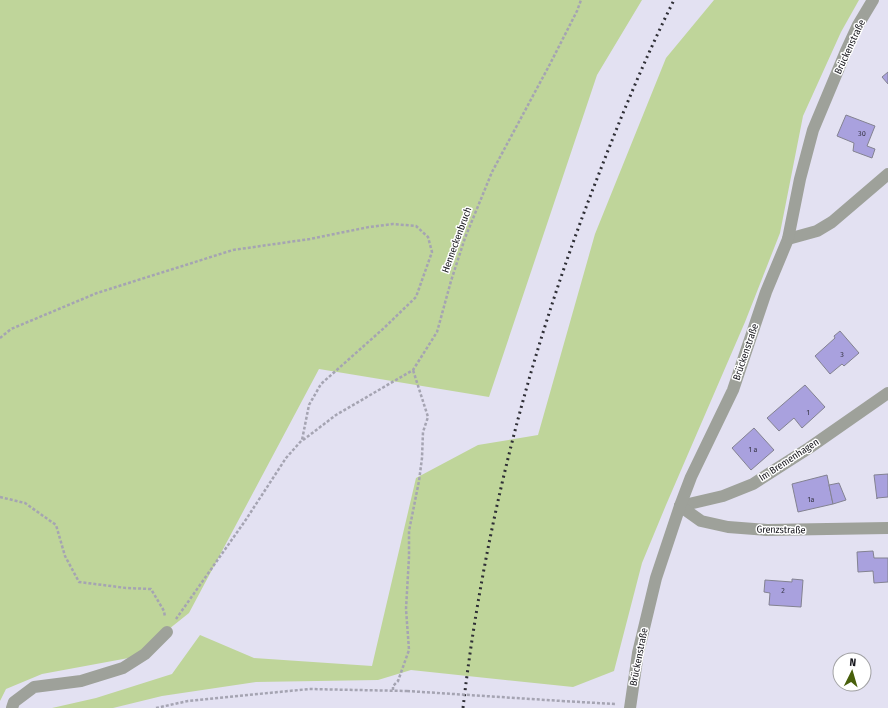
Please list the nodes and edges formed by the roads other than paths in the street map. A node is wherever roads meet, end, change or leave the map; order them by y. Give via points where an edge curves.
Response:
1 (873, 0) edge
2 (888, 174) edge
3 (788, 239) junction
4 (888, 393) edge
5 (680, 506) junction
6 (888, 528) edge
7 (167, 632) road end
8 (630, 707) edge
9 (12, 708) edge

1 - 3 street, Brückenstraße via 846,51 813,130
2 - 3 street via 832,222 817,231
3 - 5 street, Brückenstraße via 766,292 733,390 691,477
4 - 5 street, Im Bremenhagen via 753,484 723,496
5 - 6 street, Grenzstraße via 701,521 728,527 767,530
5 - 8 street, Brückenstraße via 656,578 638,653
7 - 9 street via 145,654 123,668 81,681 34,687 14,702

